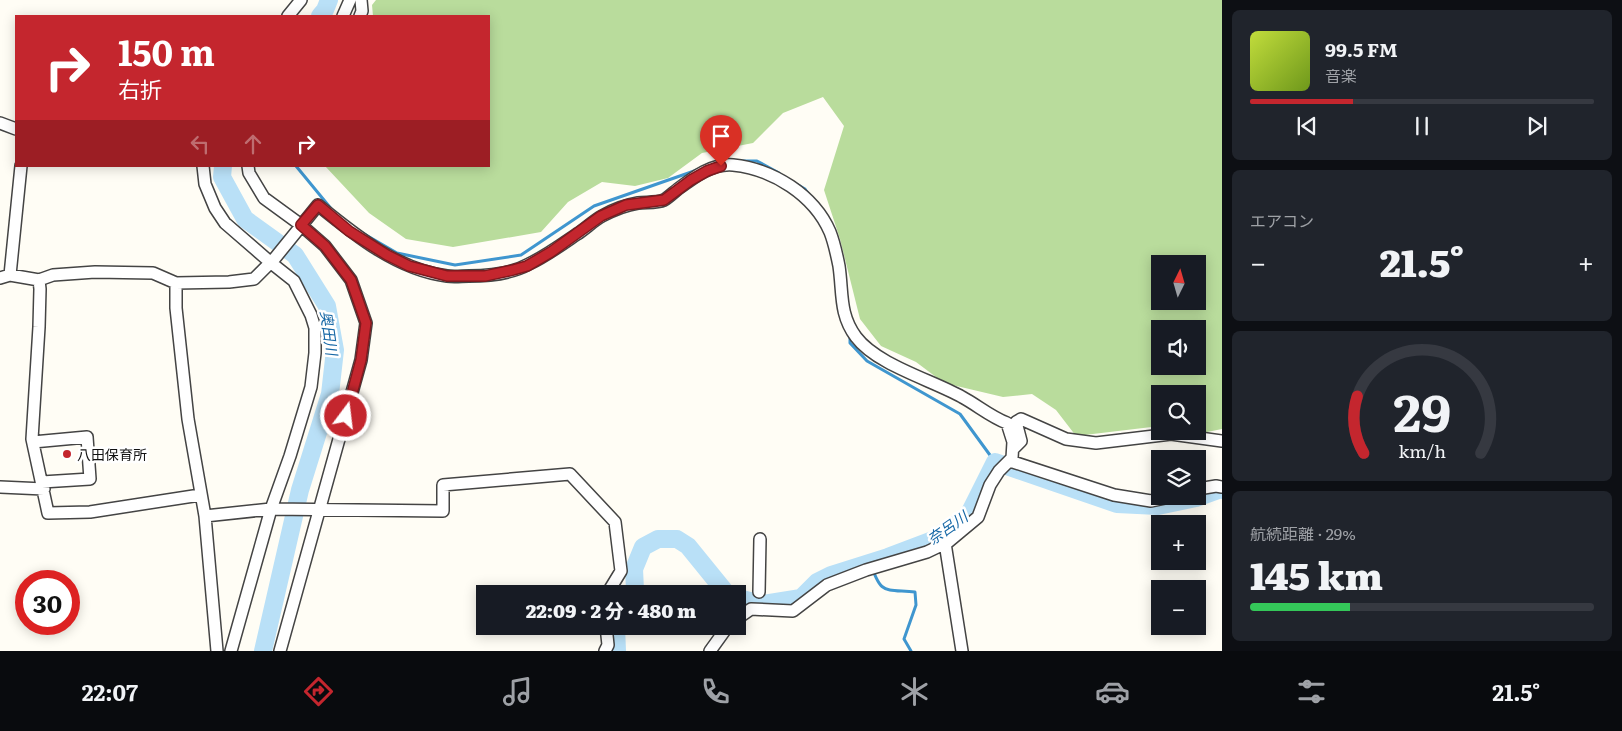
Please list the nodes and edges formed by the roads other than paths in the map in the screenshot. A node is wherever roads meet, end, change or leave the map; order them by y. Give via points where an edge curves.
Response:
1 (301, 0) edge
2 (350, 0) edge
3 (361, 0) edge
4 (289, 15) edge
5 (343, 15) edge
6 (360, 15) edge
7 (0, 123) edge
8 (15, 128) edge
9 (21, 167) edge
10 (203, 167) edge
11 (248, 167) edge
12 (298, 229) junction
13 (273, 260) junction
14 (5, 276) edge
15 (39, 280) junction
16 (176, 283) junction
17 (33, 442) junction
18 (1222, 442) edge
19 (1013, 449) junction
20 (1010, 461) junction
21 (43, 486) junction
22 (0, 487) edge
23 (1222, 487) edge
24 (1206, 488) edge
25 (200, 496) junction
26 (1151, 501) edge
27 (271, 509) junction
28 (316, 510) junction
29 (205, 516) junction
30 (760, 539) dead end
31 (945, 543) junction
32 (612, 585) edge
33 (758, 592) dead end
34 (746, 613) edge
35 (607, 635) edge
36 (722, 635) edge
37 (217, 651) edge
38 (231, 651) edge
39 (280, 651) edge
40 (605, 651) edge
41 (710, 651) edge
42 (962, 651) edge

1 - 4 street
2 - 5 street
3 - 6 street
7 - 8 street
9 - 14 street
10 - 13 street via 205,184 225,223
11 - 12 street via 264,198
12 - 13 street
12 - 19 street via 318,205 349,231 409,266 447,276 485,276 527,266 601,216 626,205 664,200 707,171 731,165 756,169 777,178 817,211 830,233 839,266 841,301 846,319 865,348 961,396 1007,424
12 - 28 street via 325,246 351,280 366,323 361,360
13 - 16 street via 254,278
13 - 27 street via 294,281 311,314 315,328 315,353 311,387
14 - 15 street
15 - 16 street via 53,275 95,272 153,273
15 - 17 street
16 - 25 street via 188,419
17 - 21 street
17 - 21 street via 87,437 90,479
18 - 19 street via 1171,434 1096,443 1066,439 1021,419 1016,422 1021,441
19 - 20 street
20 - 26 street via 1114,495
20 - 31 street via 990,484 978,517
21 - 22 street
21 - 25 street via 48,513 90,512
23 - 24 street
25 - 29 street
27 - 28 street
27 - 29 street
27 - 38 street
28 - 32 street via 443,511 442,485 570,474 616,522 621,571
28 - 39 street
29 - 37 street
30 - 33 street
31 - 34 street via 828,585 793,611 752,609
31 - 42 street
35 - 40 street
36 - 41 street

